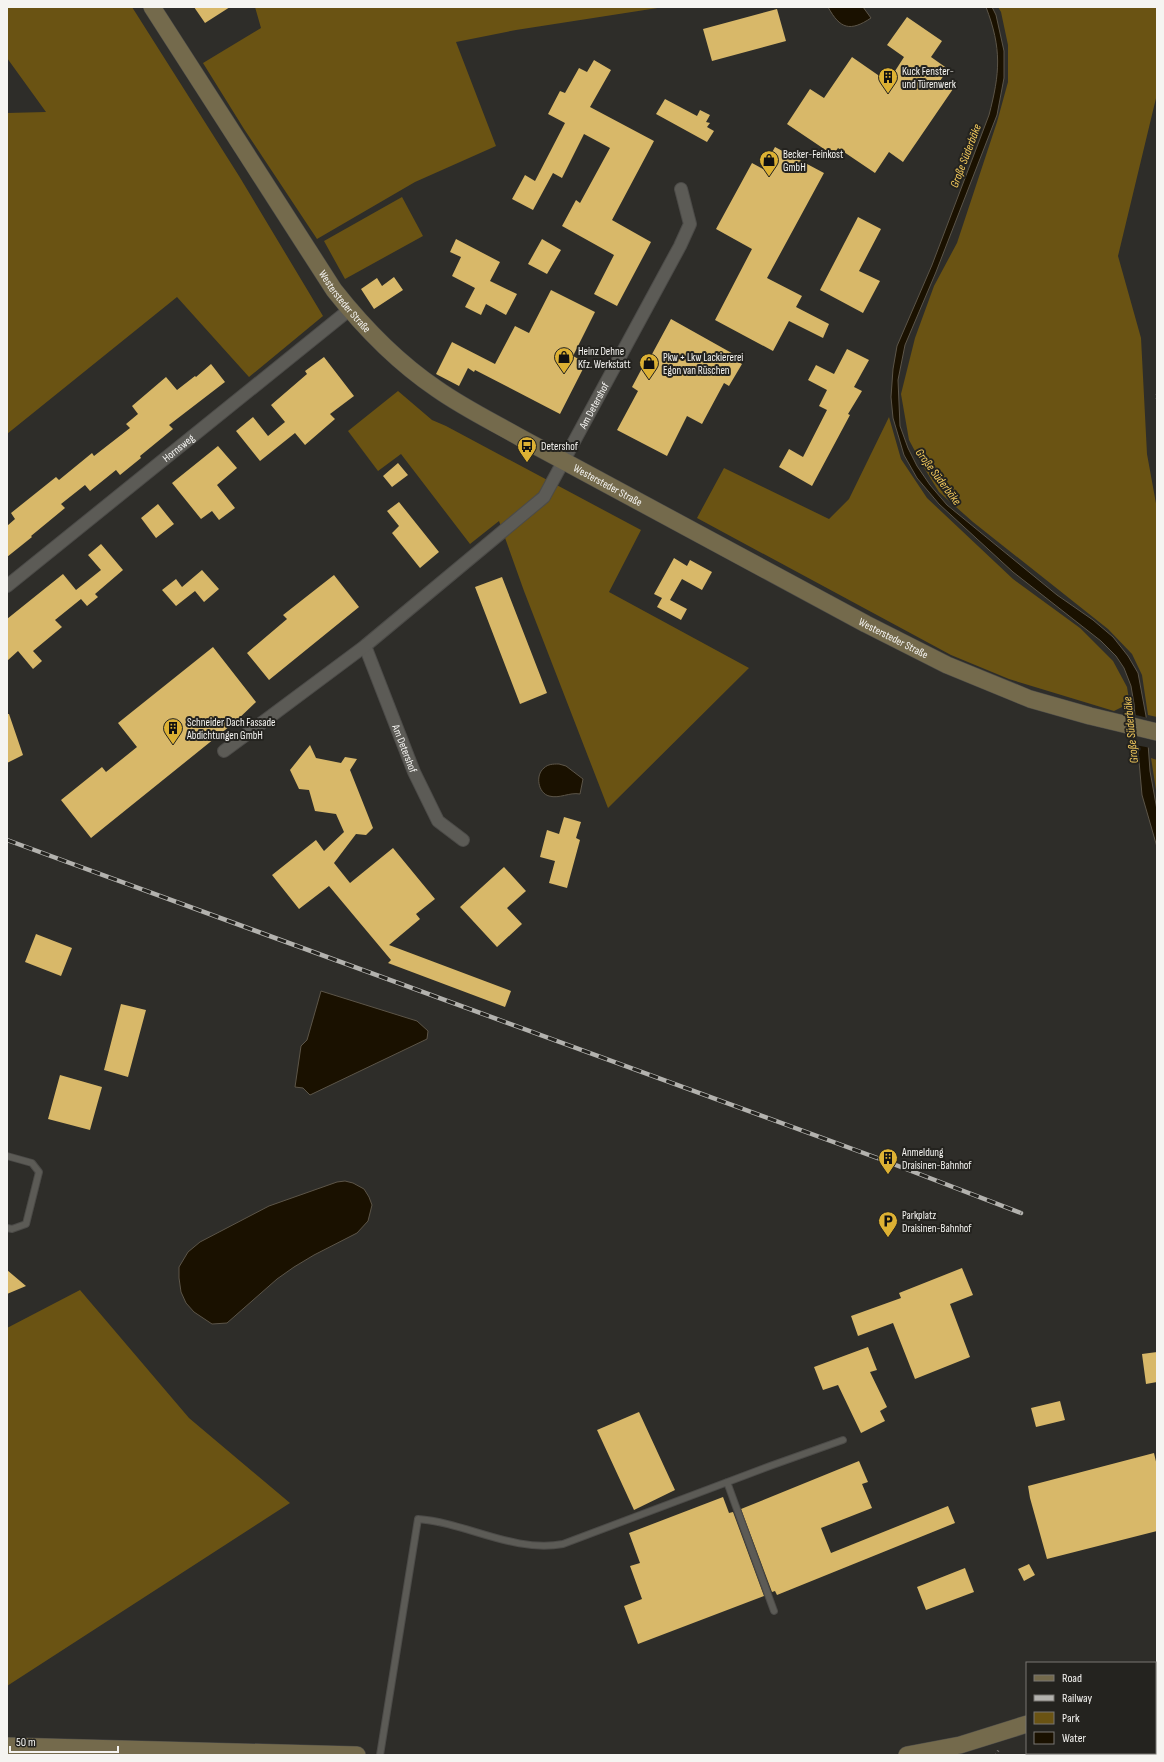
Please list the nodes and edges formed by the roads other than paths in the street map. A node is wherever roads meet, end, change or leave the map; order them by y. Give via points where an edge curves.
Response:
1 (152, 7) edge
2 (681, 189) dead end
3 (349, 310) junction
4 (564, 461) junction
5 (7, 586) edge
6 (365, 646) junction
7 (1157, 732) edge
8 (224, 751) dead end
9 (463, 840) dead end
10 (7, 1156) edge
11 (7, 1228) edge
12 (843, 1440) dead end
13 (727, 1482) junction
14 (774, 1611) dead end
15 (1026, 1724) edge
16 (7, 1746) edge
17 (962, 1750) edge
18 (357, 1755) edge
19 (380, 1755) edge
20 (907, 1755) edge

1 - 3 main road, Westersteder Straße via 273,197
2 - 4 street, Am Detershof via 690,224
3 - 4 main road, Westersteder Straße via 389,351 436,388 465,407
3 - 5 street, Hornsweg
4 - 6 street, Am Detershof via 544,497
4 - 7 main road, Westersteder Straße via 947,665 1030,699
6 - 8 street, Am Detershof
6 - 9 street, Am Detershof via 414,772 438,821
10 - 11 lane via 32,1163 39,1172 26,1224 12,1229
12 - 13 lane
13 - 14 lane
13 - 19 lane via 563,1544 548,1547 512,1543 434,1520 418,1519
15 - 17 main road
16 - 18 main road
17 - 20 main road

